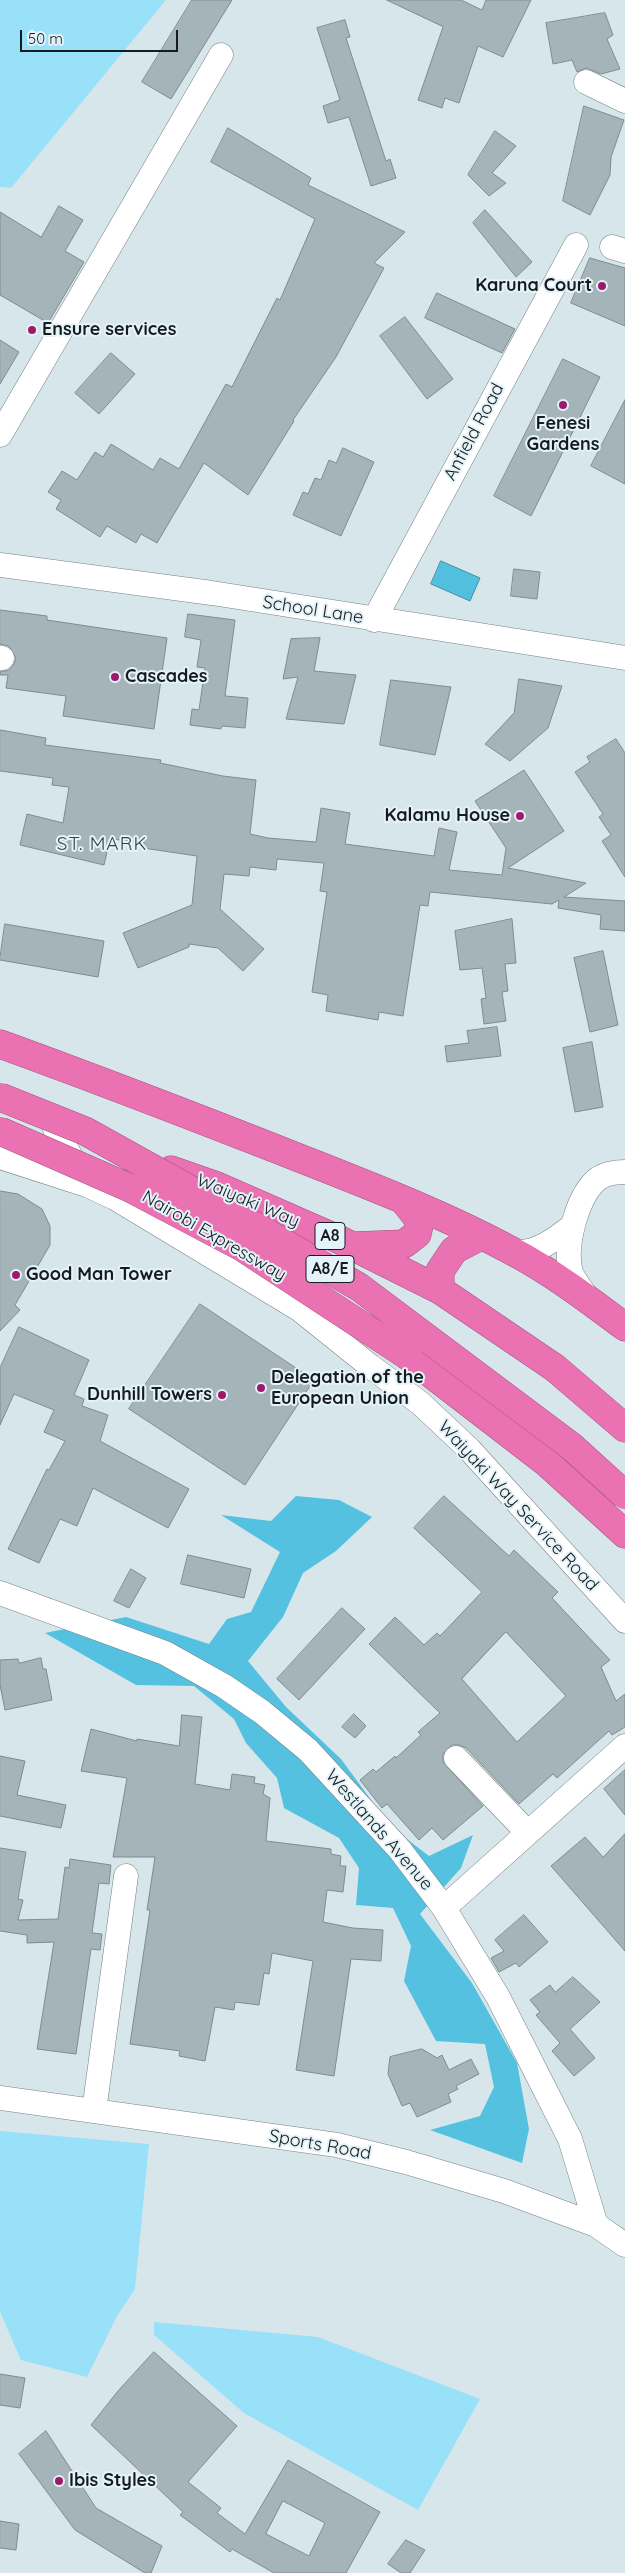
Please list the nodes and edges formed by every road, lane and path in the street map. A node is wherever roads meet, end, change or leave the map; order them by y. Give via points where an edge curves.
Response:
1 (221, 55) dead end
2 (586, 82) dead end
3 (625, 102) edge
4 (576, 245) dead end
5 (0, 434) edge
6 (0, 565) edge
7 (374, 620) junction
8 (625, 658) edge
9 (0, 1044) edge
10 (0, 1097) edge
11 (0, 1111) edge
12 (55, 1129) junction
13 (0, 1130) edge
14 (127, 1154) junction
15 (0, 1157) edge
16 (625, 1172) edge
17 (87, 1185) junction
18 (405, 1202) junction
19 (572, 1226) junction
20 (482, 1236) junction
21 (352, 1246) junction
22 (513, 1251) junction
23 (440, 1290) junction
24 (588, 1299) junction
25 (625, 1327) edge
26 (625, 1428) edge
27 (625, 1495) edge
28 (625, 1534) edge
29 (0, 1594) edge
30 (625, 1621) edge
31 (625, 1746) edge
32 (456, 1758) dead end
33 (527, 1832) junction
34 (126, 1876) dead end
35 (444, 1908) junction
36 (0, 2098) edge
37 (94, 2111) junction
38 (596, 2226) junction
39 (625, 2245) edge

1 - 5 street
2 - 3 street
4 - 7 street, Anfield Road
6 - 7 street, School Lane via 212,593
7 - 8 street, School Lane
9 - 18 highway via 116,1086
10 - 14 highway, Nairobi Expressway / A8/E, bridge via 85,1131
11 - 12 highway, Waiyaki Way / A8
12 - 14 highway, Waiyaki Way / A8
12 - 17 street
13 - 28 highway, Nairobi Expressway / A8/E, bridge via 130,1188 250,1253 408,1356 547,1463
14 - 21 highway, Waiyaki Way / A8 via 217,1186
14 - 27 highway, Nairobi Expressway / A8/E, bridge via 360,1287 571,1446
15 - 17 street, Waiyaki Way Service Road
16 - 19 street via 599,1178 587,1194
17 - 30 street, Waiyaki Way Service Road via 115,1198 299,1309 420,1403 469,1449
18 - 20 highway
18 - 21 highway via 420,1221 417,1234 404,1244
19 - 22 street via 545,1244 528,1251
19 - 24 street via 570,1270
20 - 22 highway
20 - 23 highway via 454,1250 440,1271
21 - 23 highway, Waiyaki Way / A8
22 - 24 highway
23 - 26 highway, Waiyaki Way / A8 via 555,1368
24 - 25 highway
29 - 35 street, Westlands Avenue via 166,1653 262,1712 308,1750 400,1850
31 - 33 street
32 - 33 street
33 - 35 street
34 - 37 street
35 - 38 street, Westlands Avenue via 498,1997 570,2139
36 - 37 street, Sports Road
37 - 38 street, Sports Road via 337,2145 504,2191
38 - 39 street, Sports Road

